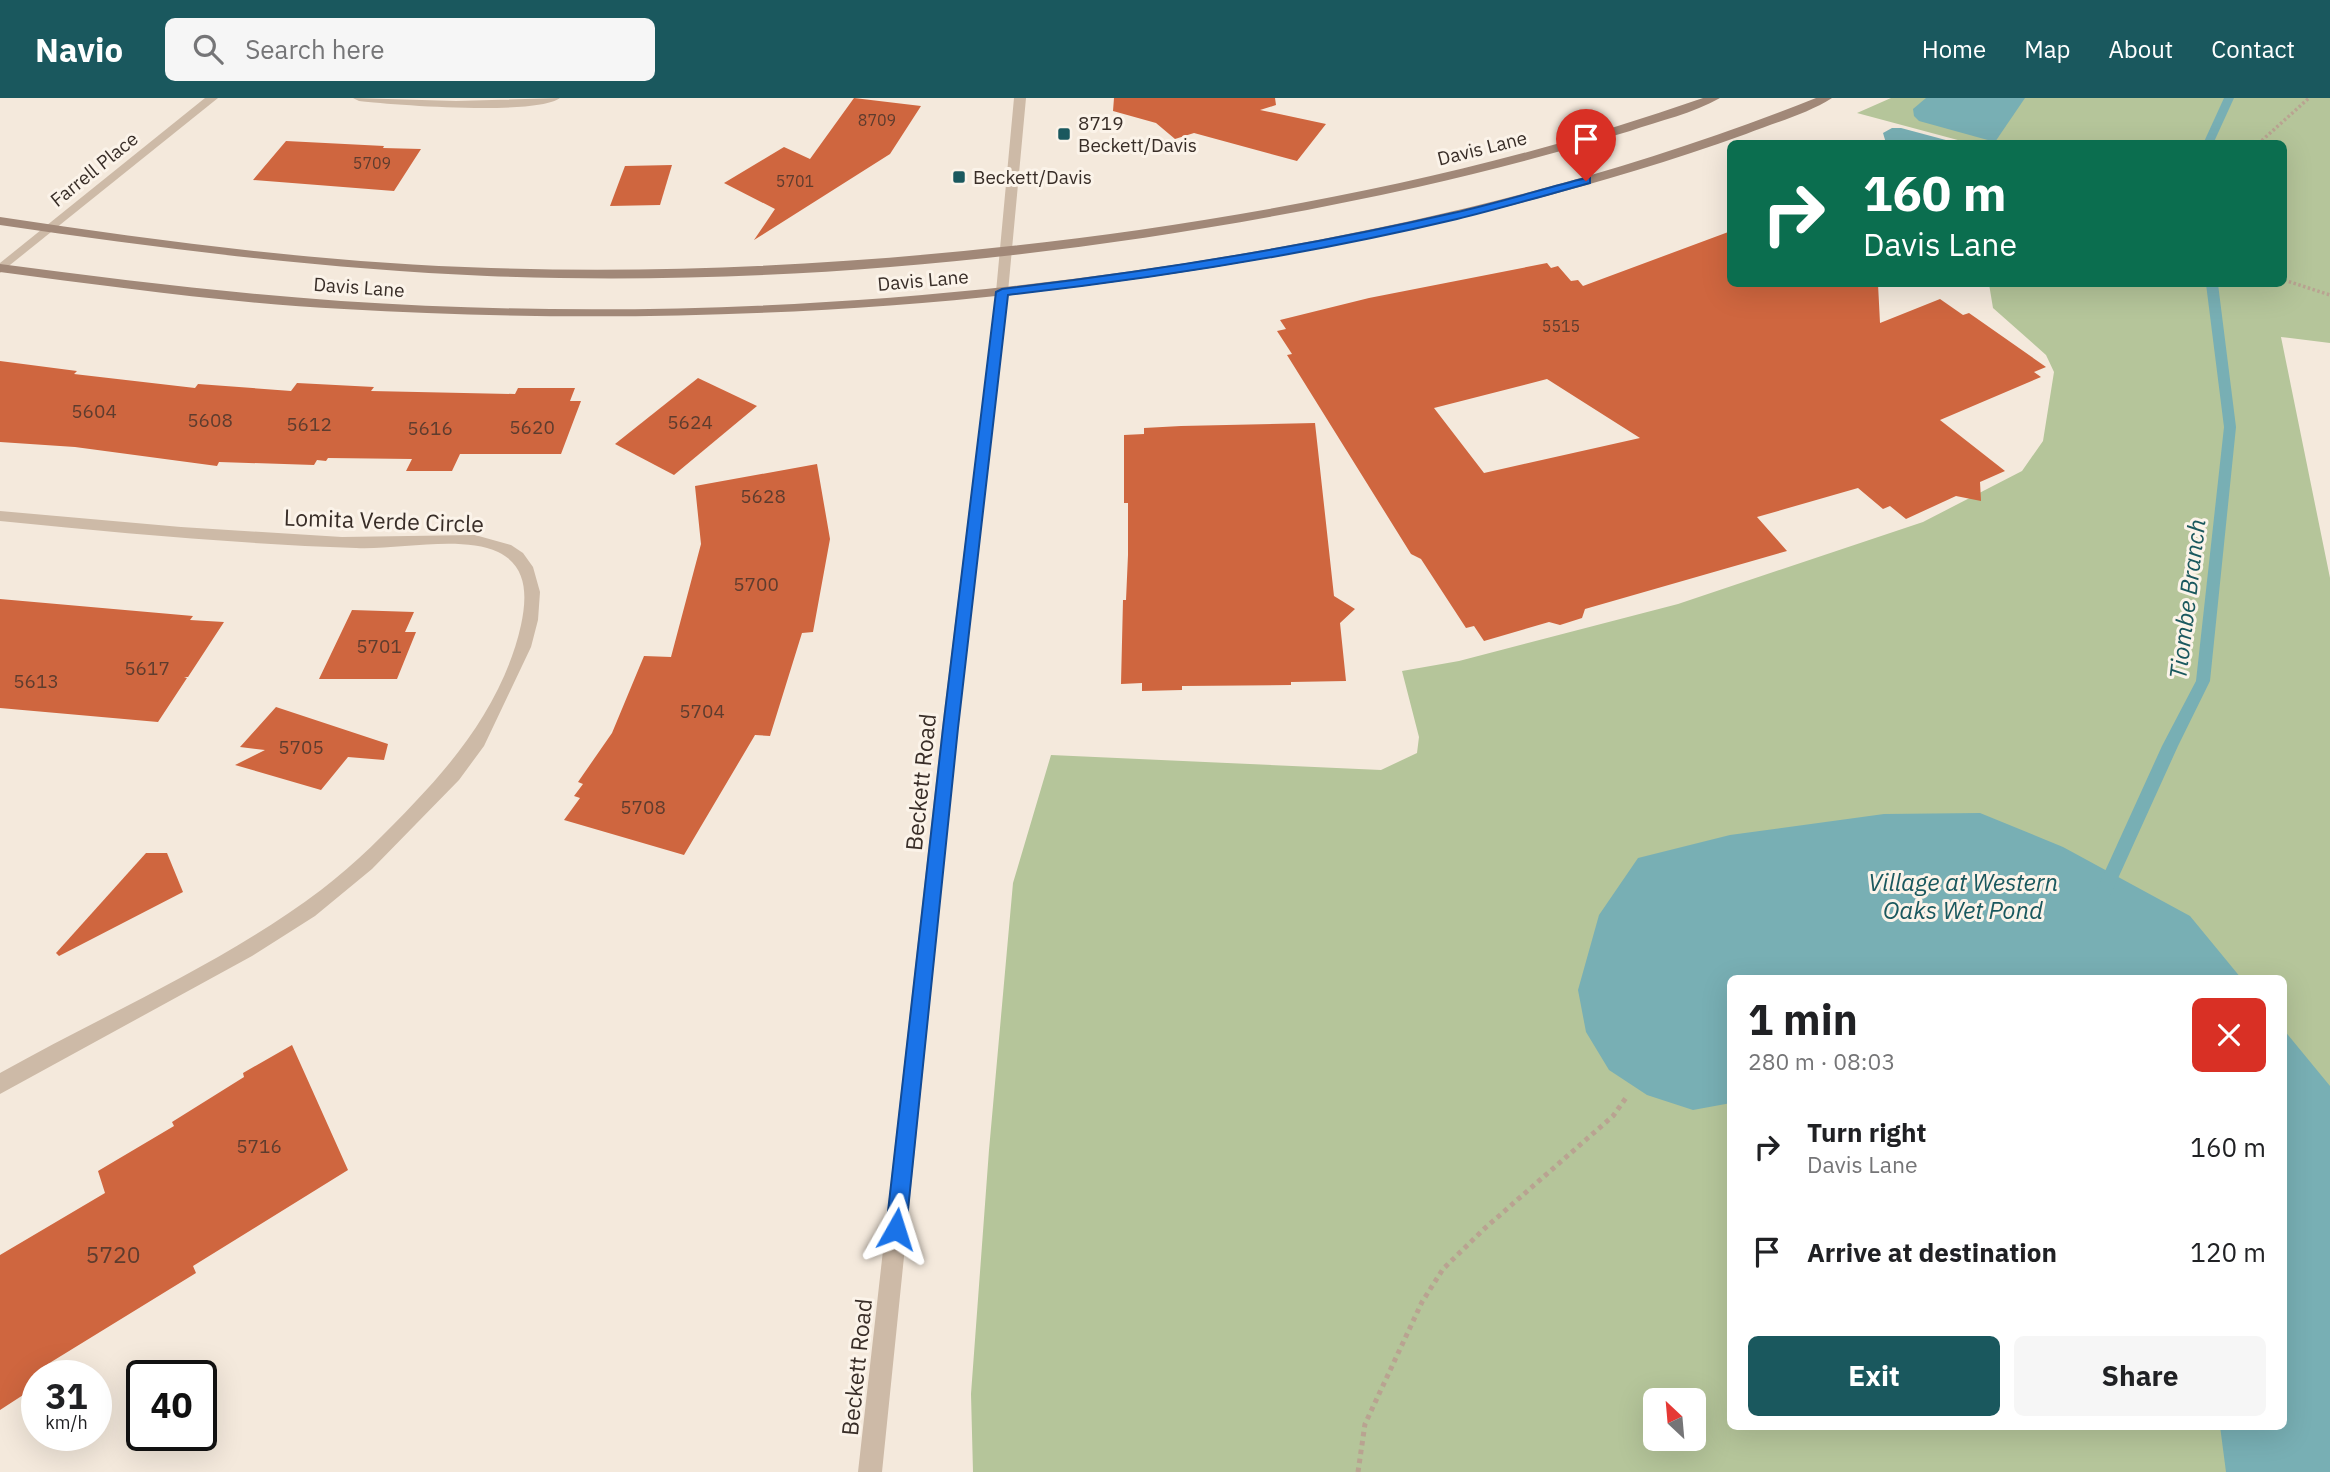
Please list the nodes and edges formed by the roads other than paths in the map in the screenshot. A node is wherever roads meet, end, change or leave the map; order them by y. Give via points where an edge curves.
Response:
1 (212, 98) edge
2 (359, 98) edge
3 (554, 98) edge
4 (1020, 98) edge
5 (1714, 98) edge
6 (1826, 98) edge
7 (0, 221) edge
8 (52, 229) junction
9 (1005, 252) junction
10 (1, 268) edge
11 (1002, 292) junction
12 (0, 516) edge
13 (0, 1084) edge
14 (870, 1472) edge

1 - 8 street, Farrell Place
2 - 3 street via 460,103
4 - 9 street, Beckett Road
5 - 9 main road, Davis Lane via 1584,141 1396,189 1273,213
6 - 11 main road, Davis Lane via 1680,153 1456,216 1145,275
7 - 8 main road, Davis Lane
8 - 9 main road, Davis Lane via 249,256 549,273 873,264
8 - 10 street, Farrell Place
9 - 11 street, Beckett Road
10 - 11 main road, Davis Lane via 220,296 400,309 604,312 778,308
11 - 14 street, Beckett Road
12 - 13 street, Lomita Verde Circle via 234,537 488,544 517,557 525,567 531,607 521,653 470,752 348,880 223,963

